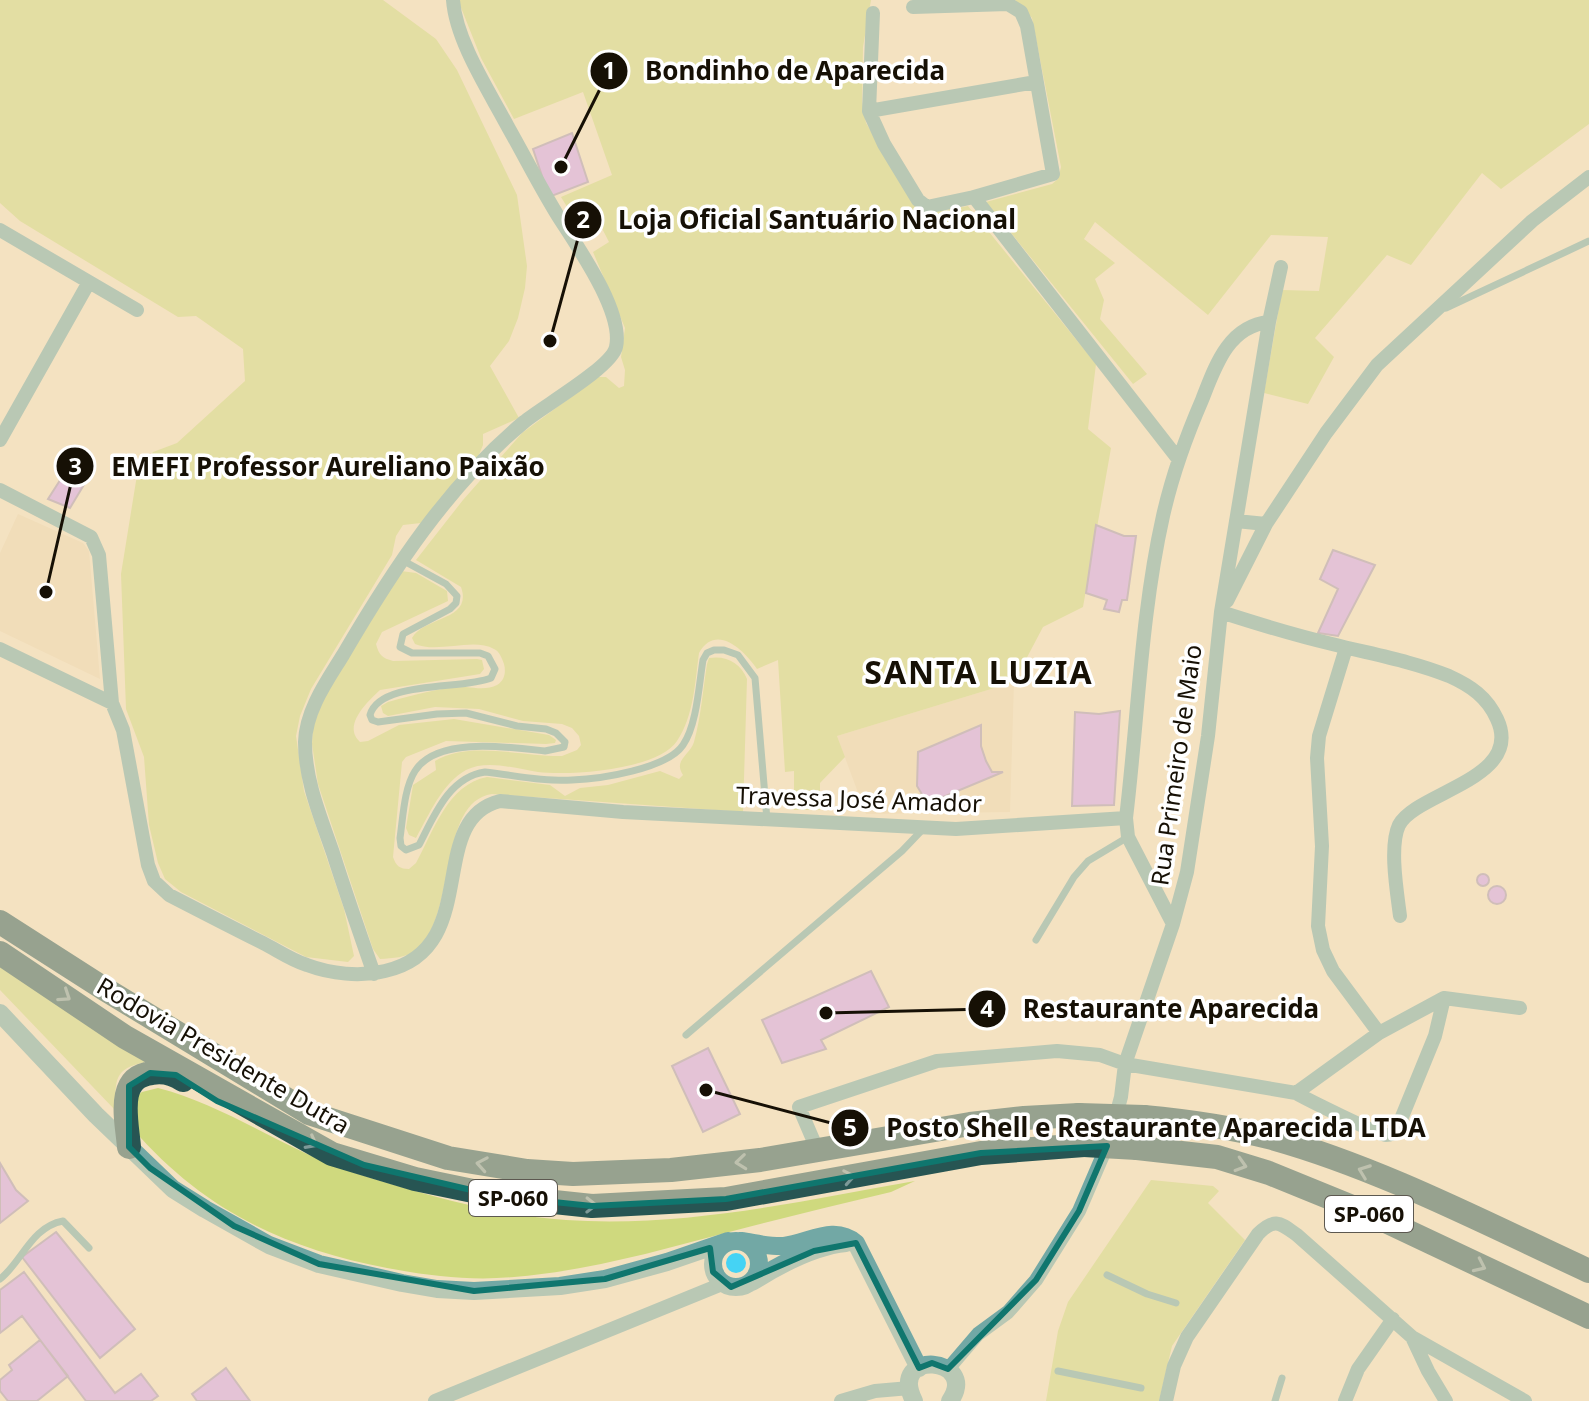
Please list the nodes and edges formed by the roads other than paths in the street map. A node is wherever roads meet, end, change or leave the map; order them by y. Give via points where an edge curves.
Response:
1 (453, 0) edge
2 (913, 7) dead end
3 (873, 13) dead end
4 (1036, 82) junction
5 (869, 111) junction
6 (1589, 177) edge
7 (974, 197) junction
8 (0, 230) edge
9 (1589, 241) edge
10 (1281, 267) dead end
11 (89, 282) junction
12 (137, 310) dead end
13 (1427, 316) junction
14 (1269, 322) junction
15 (0, 440) edge
16 (1179, 460) junction
17 (0, 490) edge
18 (1236, 521) junction
19 (1266, 524) junction
20 (401, 560) junction
21 (1221, 612) junction
22 (1346, 648) junction
23 (0, 649) edge
24 (112, 703) junction
25 (1126, 818) junction
26 (767, 820) junction
27 (924, 828) junction
28 (1128, 837) junction
29 (1400, 916) dead end
30 (0, 922) edge
31 (1173, 924) junction
32 (1036, 940) dead end
33 (0, 953) edge
34 (374, 974) junction
35 (1444, 998) junction
36 (1520, 1008) dead end
37 (0, 1013) edge
38 (1379, 1033) junction
39 (686, 1035) dead end
40 (1125, 1064) junction
41 (1296, 1093) junction
42 (275, 1122) junction
43 (129, 1147) junction
44 (817, 1149) junction
45 (734, 1241) junction
46 (856, 1243) junction
47 (89, 1248) dead end
48 (667, 1262) junction
49 (1589, 1271) edge
50 (1107, 1275) dead end
51 (0, 1279) edge
52 (720, 1282) junction
53 (749, 1283) junction
54 (1176, 1303) dead end
55 (1589, 1317) edge
56 (1393, 1319) junction
57 (1412, 1337) junction
58 (919, 1368) junction
59 (1058, 1371) dead end
60 (1282, 1378) dead end
61 (1141, 1388) dead end
62 (954, 1389) edge
63 (912, 1394) edge
64 (435, 1401) edge
65 (841, 1401) edge
66 (1166, 1401) edge
67 (1275, 1401) edge
68 (1345, 1401) edge
69 (1446, 1401) edge
70 (1525, 1401) edge

1 - 20 street via 468,50 489,91 590,266 617,344 609,361 499,444
2 - 4 street via 1008,4 1021,12 1027,26
3 - 5 street
4 - 5 street
4 - 7 street via 1053,174
5 - 7 street via 918,200 927,207
6 - 13 street via 1550,204
7 - 16 street
8 - 11 street
9 - 13 lane
10 - 14 street, Rua Primeiro de Maio
11 - 12 street
11 - 15 street
13 - 19 street via 1377,365
14 - 16 street via 1248,326 1224,351
14 - 18 street, Rua Primeiro de Maio
16 - 25 street via 1155,560
17 - 24 street via 91,537 102,571
18 - 19 street
18 - 21 street, Rua Primeiro de Maio
19 - 21 street
20 - 26 lane via 446,584 457,596 450,609 403,634 400,647 412,653 480,653 495,669 483,682 438,685 380,701 372,709 372,720 466,713 546,729 565,742 564,747 545,751 464,746 423,761 410,782 400,838 406,850 419,845 450,792 474,773 570,781 671,756 690,731 703,660 714,650 738,655 755,678
20 - 34 street via 318,697 305,739 317,807
21 - 22 street
21 - 31 street, Rua Primeiro de Maio via 1206,751 1187,872
22 - 29 street via 1437,672 1473,688 1484,696 1499,725 1498,748 1484,768 1401,821 1395,847
22 - 38 street via 1319,736 1318,926 1333,971
23 - 24 street
24 - 34 street via 123,730 148,865 160,888 307,965
25 - 27 street, Travessa José Amador
25 - 28 street
26 - 27 street, Travessa José Amador
26 - 34 street, Travessa José Amador via 518,801 488,804 465,829 438,935 407,963
27 - 39 lane
28 - 31 street
28 - 32 lane via 1088,861
44 -> 30 highway, Rodovia Presidente Dutra / SP-060 via 671,1170 573,1174 448,1158 309,1113
31 - 40 street, Rua Primeiro de Maio
33 -> 42 highway, Rodovia Presidente Dutra / SP-060 via 125,1037
35 - 36 street
35 - 38 street
35 - 41 street via 1435,1036 1397,1129 1386,1135
37 - 43 street
38 - 41 street
40 - 41 street
40 - 44 street via 1100,1055 1057,1051 937,1061 799,1107
40 - 62 street, Rua Primeiro de Maio via 1100,1168 1079,1211 1036,1280 1008,1312 978,1334
42 - 43 highway via 217,1101 176,1075 150,1073 129,1086
42 -> 55 highway, Rodovia Presidente Dutra / SP-060, bridge via 332,1154 415,1179 497,1196 592,1206 726,1199 981,1153 1084,1145 1217,1157 1377,1217
43 - 48 street via 173,1189 234,1226 269,1245 362,1275 474,1291 560,1286
49 -> 44 highway, Rodovia Presidente Dutra / SP-060, bridge via 1320,1154 1224,1127 1079,1115 970,1124
45 - 46 street via 780,1246 831,1234
45 - 48 street
45 - 52 street via 714,1253
45 - 53 street via 754,1249 759,1263
46 - 53 street via 814,1251
46 - 58 street
47 - 51 lane via 71,1226 57,1222 27,1243
48 - 52 street via 693,1264
50 - 54 lane
52 - 53 street via 731,1287
52 - 64 street
56 - 57 street
56 - 66 street via 1282,1224 1267,1225 1187,1337
56 - 68 street via 1358,1369
57 - 69 street
57 - 70 street
58 - 62 street via 933,1363
58 - 63 street via 912,1376
59 - 61 lane
60 - 67 lane
63 - 65 street via 875,1391

